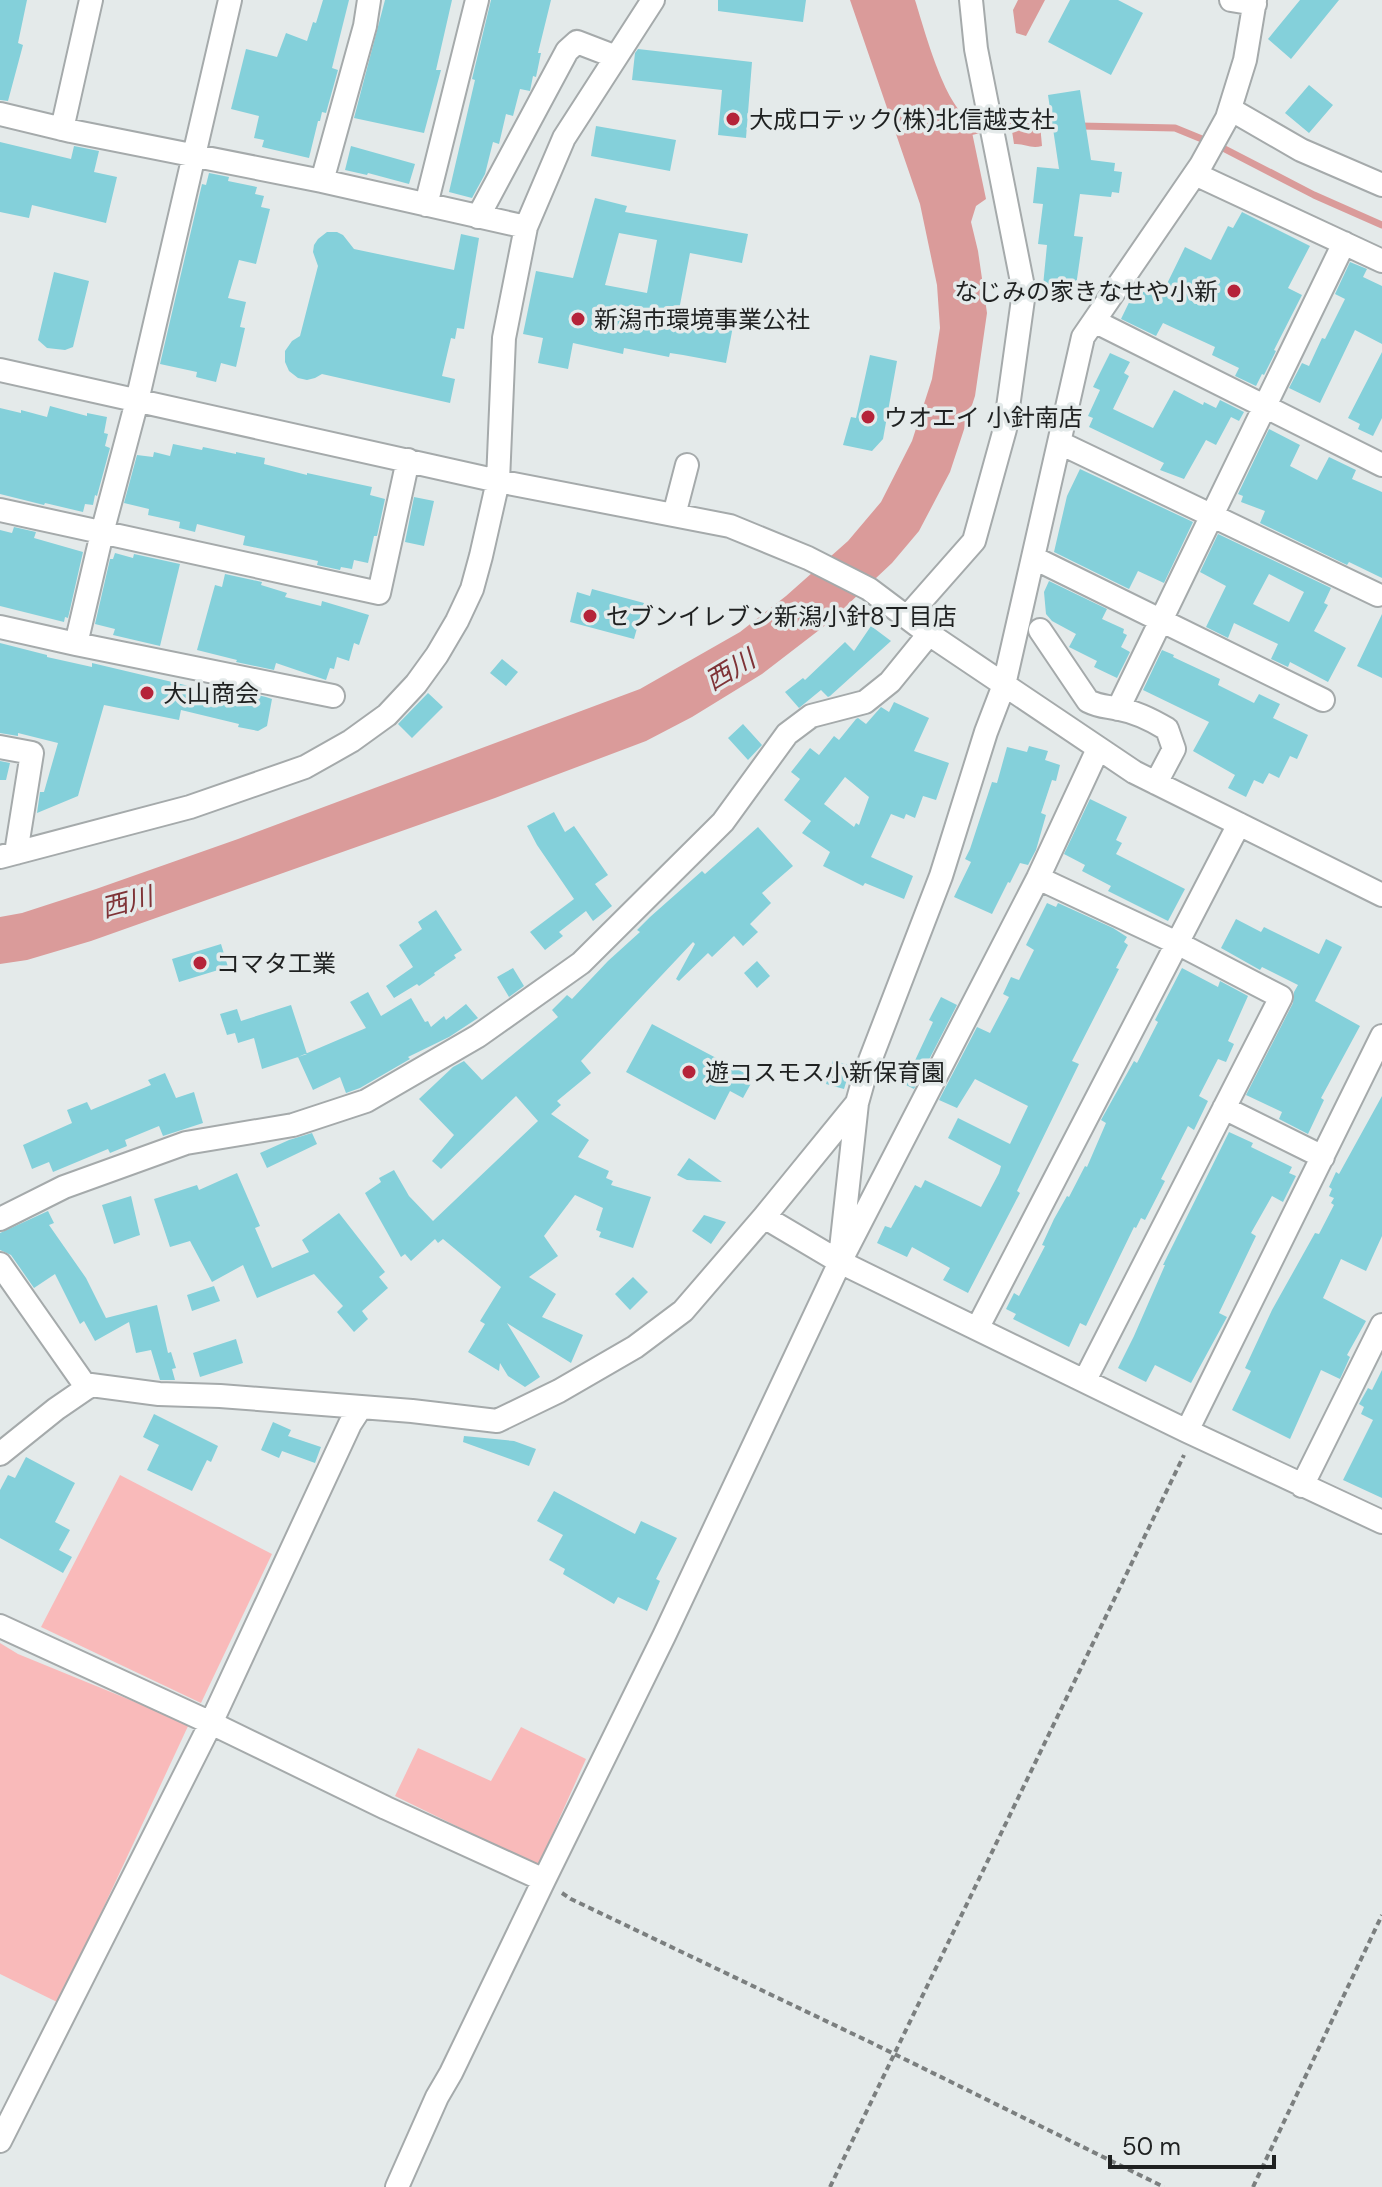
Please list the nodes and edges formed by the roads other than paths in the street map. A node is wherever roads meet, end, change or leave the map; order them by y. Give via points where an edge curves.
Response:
1 (91, 0) edge
2 (230, 0) edge
3 (369, 0) edge
4 (477, 0) edge
5 (653, 0) edge
6 (971, 0) edge
7 (1231, 0) edge
8 (1255, 2) edge
9 (616, 57) junction
10 (1228, 113) junction
11 (0, 114) edge
12 (62, 129) junction
13 (195, 156) junction
14 (1198, 170) junction
15 (322, 181) junction
16 (1382, 185) edge
17 (426, 205) junction
18 (478, 217) junction
19 (526, 227) junction
20 (1344, 243) junction
21 (1382, 261) edge
22 (1094, 321) junction
23 (0, 370) edge
24 (137, 401) junction
25 (1265, 406) junction
26 (1060, 443) junction
27 (408, 460) junction
28 (687, 465) dead end
29 (1382, 465) edge
30 (498, 481) junction
31 (0, 510) edge
32 (674, 515) junction
33 (1211, 517) junction
34 (102, 533) junction
35 (1034, 558) junction
36 (1378, 595) dead end
37 (907, 617) junction
38 (1161, 620) junction
39 (0, 627) edge
40 (1040, 630) dead end
41 (929, 634) junction
42 (76, 644) junction
43 (1004, 685) junction
44 (333, 696) dead end
45 (1323, 700) dead end
46 (1118, 709) junction
47 (0, 747) edge
48 (1098, 749) junction
49 (1156, 783) junction
50 (1239, 824) junction
51 (8, 855) edge
52 (1038, 878) junction
53 (1382, 895) edge
54 (1177, 943) junction
55 (1382, 1036) edge
56 (1375, 1068) edge
57 (857, 1103) junction
58 (1224, 1108) junction
59 (1323, 1157) junction
60 (764, 1217) junction
61 (0, 1219) edge
62 (840, 1262) junction
63 (0, 1264) edge
64 (1382, 1325) edge
65 (978, 1327) junction
66 (1085, 1380) junction
67 (87, 1388) junction
68 (361, 1407) junction
69 (1187, 1431) junction
70 (0, 1454) edge
71 (1302, 1486) junction
72 (1382, 1522) edge
73 (0, 1626) edge
74 (211, 1723) junction
75 (544, 1880) junction
76 (2, 2132) edge
77 (397, 2187) edge

1 - 12 street
2 - 13 street
3 - 15 street
4 - 17 street
5 - 9 street
6 - 37 street via 1024,292 1005,429 974,541
7 - 8 street
8 - 10 street
9 - 18 street via 577,42 567,51
9 - 19 street via 564,138
10 - 14 street
10 - 16 street
11 - 12 street
12 - 13 street
13 - 15 street
13 - 24 street
14 - 20 street
14 - 22 street
15 - 17 street
17 - 18 street
18 - 19 street
19 - 30 street via 504,338
20 - 21 street
20 - 25 street
22 - 25 street
22 - 26 street via 1083,337
23 - 24 street
24 - 27 street
24 - 34 street
25 - 29 street
25 - 33 street
26 - 33 street
26 - 35 street
27 - 30 street
27 - 34 street via 379,593
28 - 32 street
30 - 32 street
30 - 51 street via 475,578 457,621 416,684 387,715 305,767 190,807
31 - 34 street
32 - 37 street via 730,526 808,558 869,589
33 - 36 street
33 - 38 street
34 - 42 street
35 - 38 street
35 - 43 street
37 - 41 street
38 - 45 street
38 - 46 street
39 - 42 street
40 - 46 street via 1088,701
41 - 43 street
41 - 61 street via 890,682 865,702 811,716 787,734 723,822 581,963 478,1036 366,1101 293,1125 186,1143 64,1187
42 - 44 street
43 - 48 street
43 - 57 street
46 - 49 street via 1167,729 1174,749
47 - 51 street via 32,753
48 - 49 street
48 - 52 street
49 - 50 street
50 - 53 street
50 - 54 street
52 - 54 street
52 - 62 street
54 - 58 street via 1281,997
54 - 65 street
55 - 56 street
56 - 59 street
57 - 60 street
57 - 62 street
58 - 59 street
58 - 66 street
59 - 69 street
60 - 62 street
60 - 68 street via 683,1311 635,1347 497,1421
62 - 65 street
62 - 75 street
63 - 67 street
64 - 71 street
65 - 66 street
66 - 69 street
67 - 68 street
67 - 70 street
68 - 74 street
69 - 71 street
71 - 72 street
73 - 74 street
74 - 75 street
74 - 76 street
75 - 77 street

